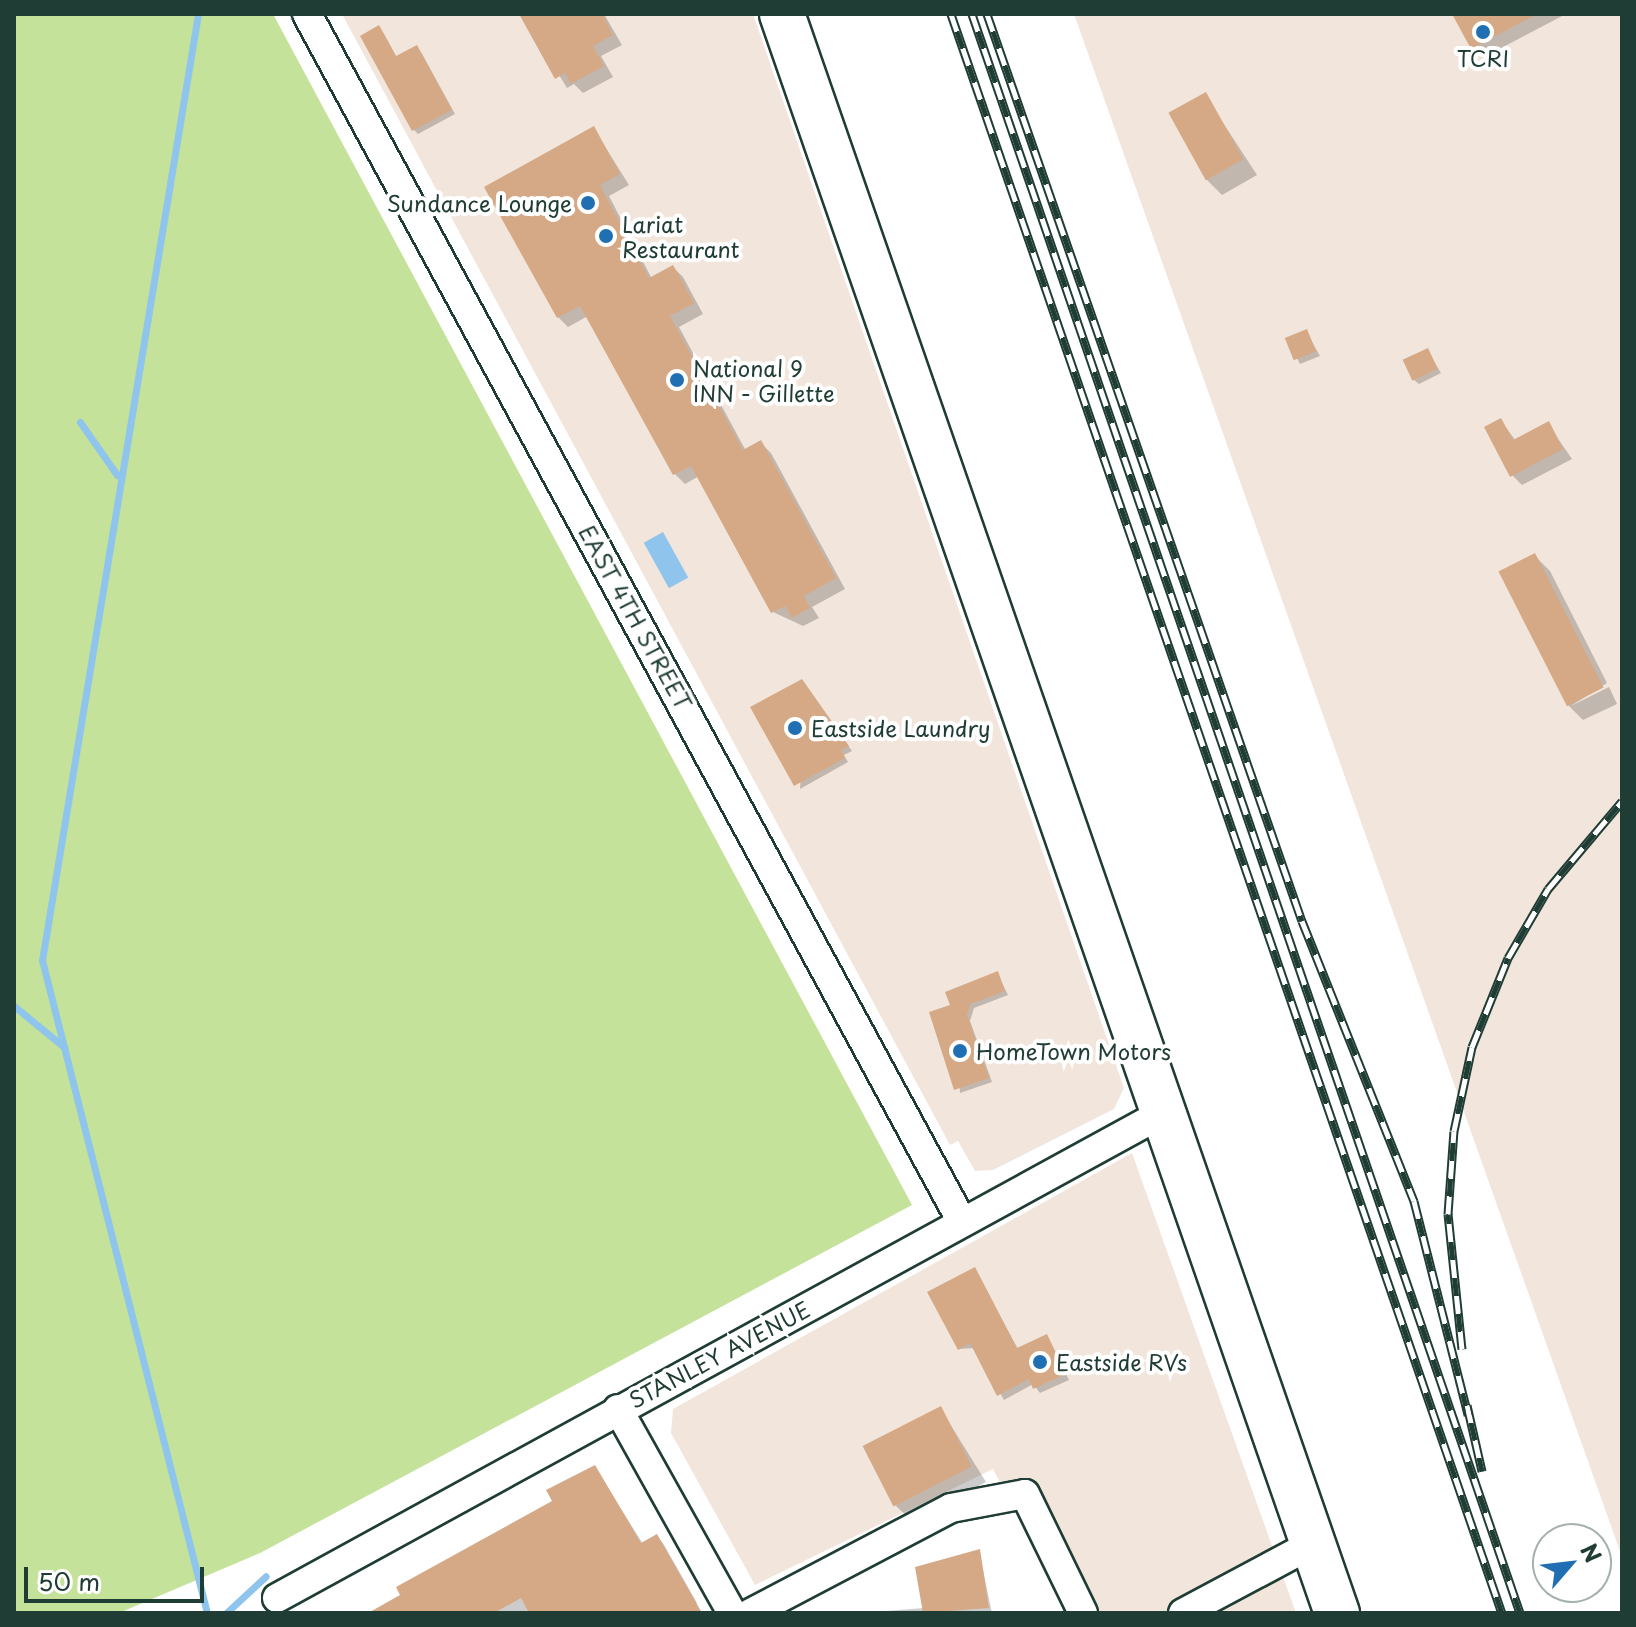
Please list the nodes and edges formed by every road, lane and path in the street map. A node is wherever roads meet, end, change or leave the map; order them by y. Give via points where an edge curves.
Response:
1 (307, 14) edge
2 (782, 14) edge
3 (1163, 1113) junction
4 (962, 1222) junction
5 (618, 1409) junction
6 (1312, 1544) junction
7 (277, 1598) dead end
8 (732, 1613) edge
9 (751, 1613) edge
10 (1083, 1613) edge
11 (1183, 1613) edge
12 (1337, 1613) edge

1 - 4 street, EAST 4TH STREET
2 - 3 main road
3 - 4 street, STANLEY AVENUE
3 - 6 main road
4 - 5 street, STANLEY AVENUE
5 - 7 street, STANLEY AVENUE
5 - 8 street
6 - 11 street
6 - 12 main road
9 - 10 street via 951,1508 1025,1494

